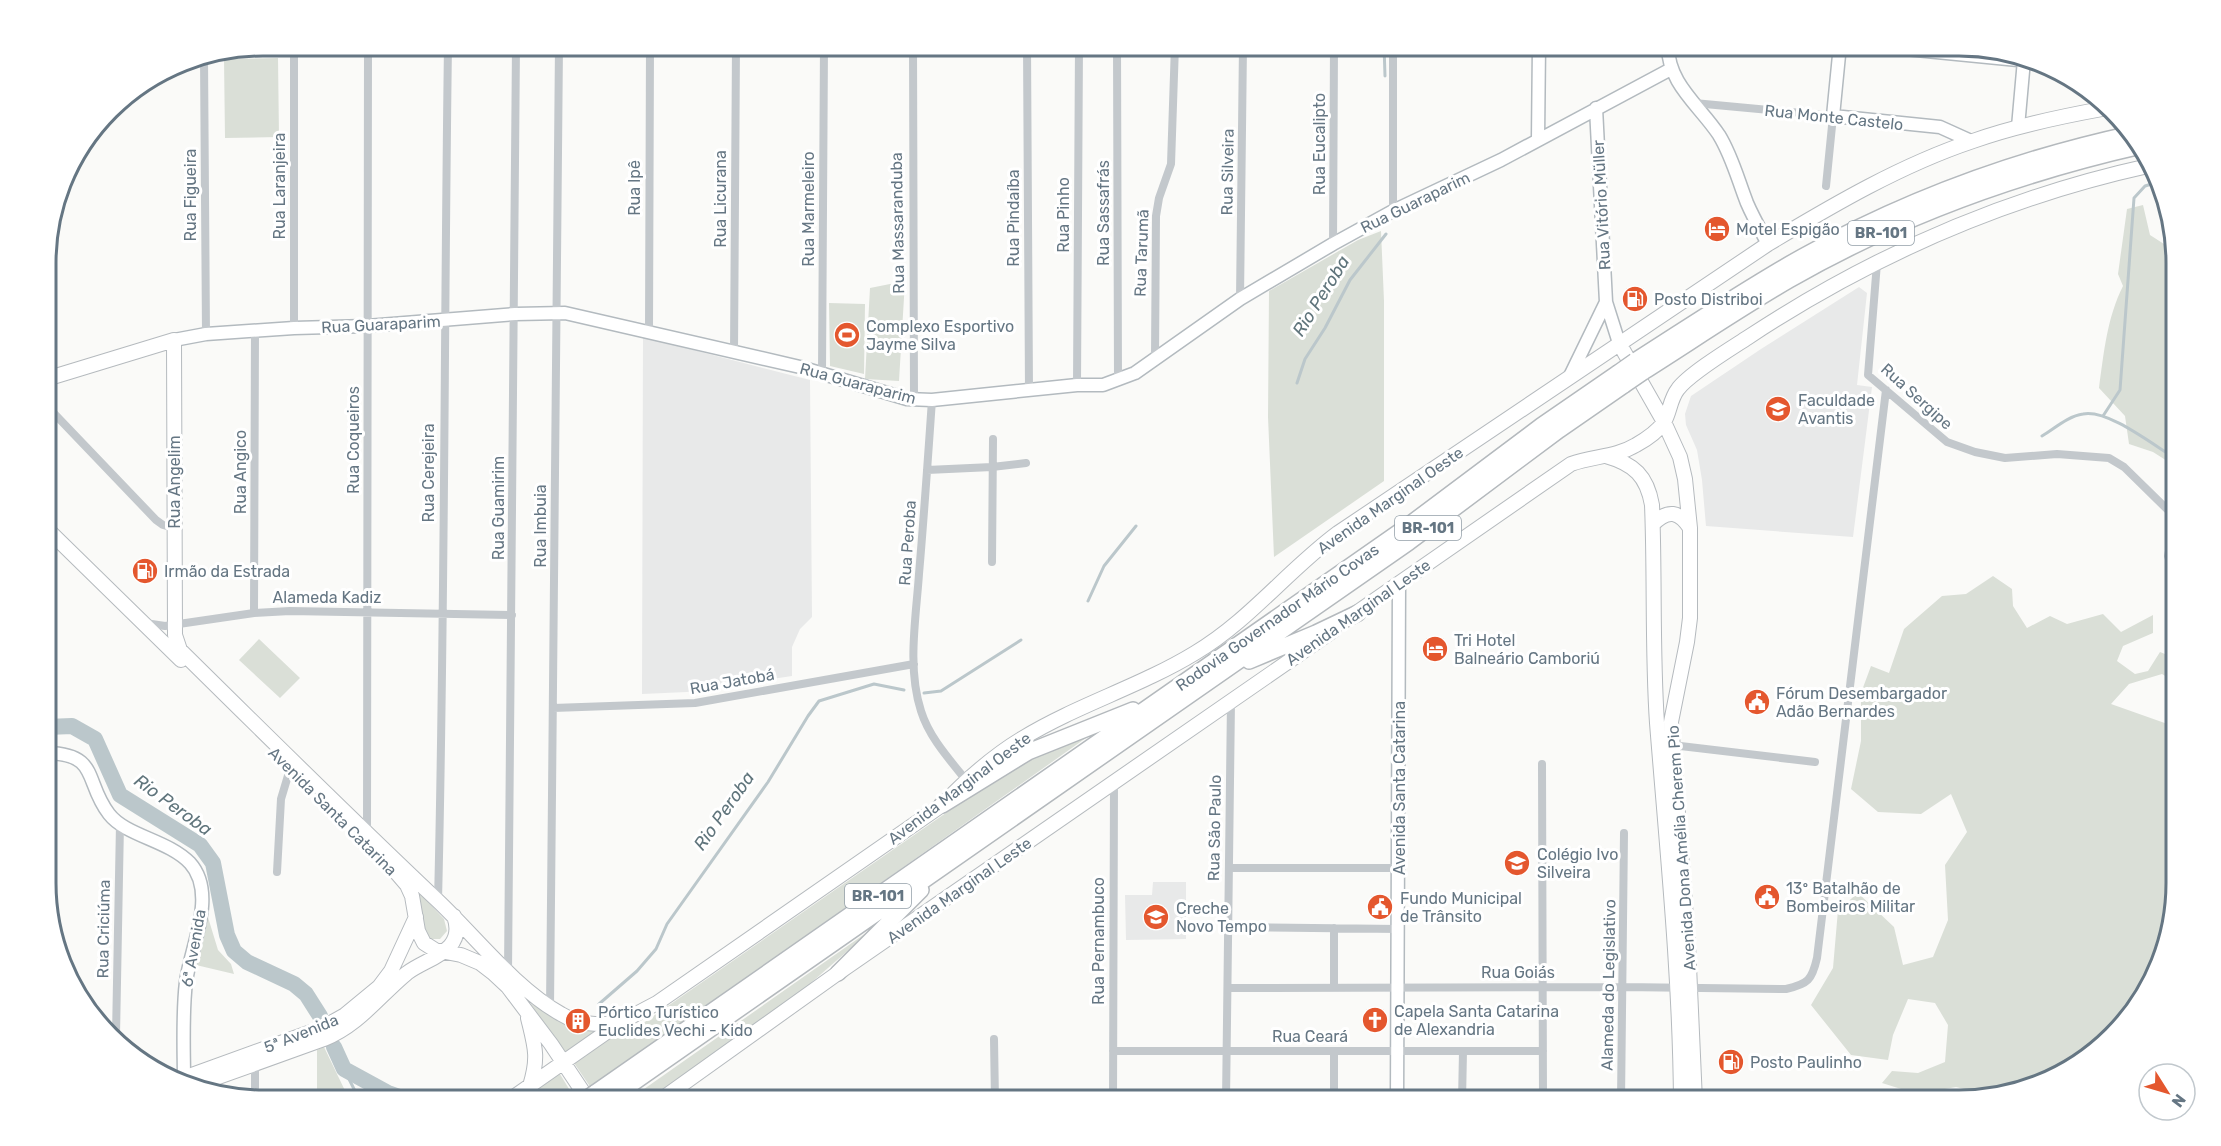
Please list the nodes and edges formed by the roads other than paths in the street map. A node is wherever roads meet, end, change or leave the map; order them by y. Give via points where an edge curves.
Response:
1 (294, 56) edge
2 (368, 56) edge
3 (448, 56) edge
4 (516, 56) edge
5 (559, 56) edge
6 (650, 56) edge
7 (736, 56) edge
8 (824, 56) edge
9 (913, 56) edge
10 (1027, 56) edge
11 (1078, 56) edge
12 (1117, 56) edge
13 (1175, 56) edge
14 (1243, 56) edge
15 (1334, 56) edge
16 (1393, 56) edge
17 (1539, 56) edge
18 (1668, 56) edge
19 (1839, 56) edge
20 (204, 64) edge
21 (2025, 67) edge
22 (1671, 69) junction
23 (1693, 103) junction
24 (1596, 108) junction
25 (2098, 110) edge
26 (1833, 117) junction
27 (2018, 127) junction
28 (2123, 136) edge
29 (1538, 140) junction
30 (1971, 141) junction
31 (2132, 149) edge
32 (2142, 167) edge
33 (1826, 186) dead end
34 (1393, 211) junction
35 (1334, 244) junction
36 (1768, 244) junction
37 (1877, 263) junction
38 (1240, 299) junction
39 (1606, 302) junction
40 (556, 313) junction
41 (514, 314) junction
42 (444, 320) junction
43 (367, 326) junction
44 (294, 328) junction
45 (255, 331) junction
46 (649, 332) junction
47 (206, 334) junction
48 (174, 340) junction
49 (1619, 343) junction
50 (734, 353) junction
51 (1155, 357) junction
52 (1639, 367) junction
53 (822, 373) junction
54 (56, 376) edge
55 (1570, 376) junction
56 (1621, 379) junction
57 (1118, 381) junction
58 (1077, 386) junction
59 (1029, 390) junction
60 (1886, 390) junction
61 (914, 400) junction
62 (932, 400) junction
63 (56, 415) edge
64 (1664, 422) junction
65 (993, 439) dead end
66 (1606, 456) junction
67 (1026, 463) dead end
68 (992, 467) junction
69 (927, 470) junction
70 (2166, 510) edge
71 (1653, 524) junction
72 (174, 528) junction
73 (1690, 528) junction
74 (56, 538) edge
75 (992, 562) dead end
76 (1399, 583) junction
77 (368, 612) junction
78 (254, 613) junction
79 (442, 613) junction
80 (1358, 613) junction
81 (512, 615) junction
82 (143, 622) junction
83 (175, 624) junction
84 (914, 664) junction
85 (1230, 668) junction
86 (1160, 699) junction
87 (1231, 700) junction
88 (553, 708) junction
89 (1672, 745) junction
90 (56, 753) edge
91 (1815, 762) dead end
92 (1542, 764) dead end
93 (290, 769) junction
94 (966, 780) junction
95 (1114, 782) junction
96 (942, 805) junction
97 (120, 824) junction
98 (1624, 833) dead end
99 (367, 835) junction
100 (949, 862) junction
101 (1399, 867) junction
102 (1229, 868) junction
103 (277, 872) dead end
104 (438, 901) junction
105 (454, 916) junction
106 (416, 917) junction
107 (1228, 927) junction
108 (1334, 928) junction
109 (1398, 929) junction
110 (444, 951) junction
111 (508, 972) junction
112 (838, 973) junction
113 (1334, 987) junction
114 (1398, 987) junction
115 (1543, 987) junction
116 (1623, 987) junction
117 (1227, 988) junction
118 (1684, 988) junction
119 (550, 1008) junction
120 (527, 1012) junction
121 (621, 1022) junction
122 (116, 1029) edge
123 (994, 1039) dead end
124 (1113, 1051) junction
125 (1227, 1051) junction
126 (1334, 1051) junction
127 (1398, 1051) junction
128 (1463, 1051) junction
129 (1543, 1051) junction
130 (564, 1062) junction
131 (255, 1064) junction
132 (185, 1075) edge
133 (193, 1079) edge
134 (195, 1079) edge
135 (530, 1086) junction
136 (255, 1090) edge
137 (524, 1090) edge
138 (587, 1090) edge
139 (607, 1090) edge
140 (607, 1090) edge
141 (674, 1090) edge
142 (995, 1090) edge
143 (1113, 1090) edge
144 (1226, 1090) edge
145 (1334, 1090) edge
146 (1397, 1090) edge
147 (1462, 1090) edge
148 (1543, 1090) edge
149 (1621, 1090) edge
150 (1681, 1090) edge
151 (1694, 1090) edge

1 - 44 street, Rua Laranjeira
2 - 43 street, Rua Coqueiros
3 - 42 street, Rua Cerejeira
4 - 41 street, Rua Guamirim
5 - 40 street, Rua Imbuia
6 - 46 street, Rua Ipê
7 - 50 street, Rua Licurana
8 - 53 street, Rua Marmeleiro
9 - 61 street, Rua Massaranduba
10 - 59 street, Rua Pindaíba
11 - 58 street, Rua Pinho
12 - 57 street, Rua Sassafrás
13 - 51 street, Rua Tarumã via 1171,164 1156,216
14 - 38 street, Rua Silveira
15 - 35 street, Rua Eucalipto
16 - 34 street
17 - 29 street
18 - 22 street
19 - 26 street
20 - 47 street, Rua Figueira
21 - 27 street
22 - 23 street
22 - 24 street, Rua Guaraparim
23 - 26 street, Rua Monte Castelo
23 - 36 street via 1723,142
24 - 29 street, Rua Guaraparim
24 - 39 street, Rua Vitório Müller
25 - 27 main road, Avenida Marginal Oeste
26 - 30 street, Rua Monte Castelo via 1940,127
26 - 33 street
27 - 30 main road, Avenida Marginal Oeste
28 - 52 highway, Rodovia Governador Mário Covas / BR-101 via 2004,168 1882,217 1765,279
29 - 34 street, Rua Guaraparim
30 - 36 main road, Avenida Marginal Oeste via 1877,183
31 - 52 highway, Rodovia Governador Mário Covas / BR-101 via 2010,181 1896,226 1791,279
32 - 37 main road, Avenida Marginal Leste via 2044,192 1952,227
34 - 35 street, Rua Guaraparim
35 - 38 street, Rua Guaraparim
36 - 49 main road, Avenida Marginal Oeste
37 - 60 street, Rua Sergipe via 1868,375
37 - 64 main road, Avenida Marginal Leste via 1779,318 1689,379 1677,390
38 - 51 street, Rua Guaraparim
39 - 49 street, Rua Vitório Müller
39 - 55 street, Rua Vitório Müller
40 - 41 street, Rua Guaraparim
40 - 46 street, Rua Guaraparim
40 - 88 street, Rua Imbuia
41 - 42 street, Rua Guaraparim
41 - 81 street, Rua Guamirim
42 - 43 street, Rua Guaraparim
42 - 79 street, Rua Cerejeira
43 - 44 street, Rua Guaraparim
43 - 77 street, Rua Coqueiros
44 - 45 street, Rua Guaraparim
45 - 47 street, Rua Guaraparim
45 - 78 street, Rua Angico
46 - 50 street, Rua Guaraparim
47 - 48 street, Rua Guaraparim
48 - 54 main road, Rua Guaraparim
48 - 72 main road, Rua Angelim
49 - 55 main road, Avenida Marginal Oeste
49 - 64 main road, Rua Vitório Müller
50 - 53 street, Rua Guaraparim
51 - 57 street, Rua Guaraparim
52 - 56 highway, Rodovia Governador Mário Covas / BR-101, bridge
53 - 61 street, Rua Guaraparim
55 - 94 main road, Avenida Marginal Oeste via 1338,533 1221,636 1167,669 1022,738
56 - 85 highway, Rodovia Governador Mário Covas / BR-101 via 1438,521
56 - 86 highway, Rodovia Governador Mário Covas / BR-101 via 1541,426 1405,528
57 - 58 street, Rua Guaraparim
58 - 59 street, Rua Guaraparim
59 - 62 street, Rua Guaraparim
60 - 70 street, Rua Sergipe via 1941,438 1964,449 2005,458 2062,454 2109,458 2124,467
60 - 118 street, Rua Goiás via 1814,971 1807,982 1786,989
61 - 62 street, Rua Guaraparim
62 - 69 street, Rua Peroba
63 - 72 street via 156,519
64 - 66 main road, Avenida Marginal Leste via 1637,445
64 - 73 main road, Avenida Dona Amélia Cherem Pio via 1680,457
65 - 68 street
66 - 71 main road, Avenida Dona Amélia Cherem Pio via 1630,466 1643,477 1650,491
66 - 76 main road, Avenida Marginal Leste via 1571,464
67 - 68 street
68 - 69 street
68 - 75 street
69 - 84 street, Rua Peroba
71 - 73 main road via 1662,515 1673,513 1684,518
71 - 118 main road, Avenida Dona Amélia Cherem Pio via 1657,722
72 - 83 main road, Rua Angelim
73 - 89 main road, Avenida Dona Amélia Cherem Pio via 1690,618 1672,710
74 - 82 main road, Avenida Santa Catarina
76 - 80 main road, Avenida Marginal Leste
76 - 101 street, Avenida Santa Catarina
77 - 78 street, Alameda Kadiz
77 - 79 street, Alameda Kadiz
77 - 99 street, Rua Coqueiros
78 - 83 street, Alameda Kadiz
79 - 81 street, Alameda Kadiz
79 - 104 street, Rua Cerejeira
80 - 85 highway
80 - 87 main road, Avenida Marginal Leste
81 - 111 street, Rua Guamirim
82 - 83 street, Alameda Kadiz via 158,626
82 - 93 main road, Avenida Santa Catarina
83 - 99 main road, Avenida Santa Catarina via 180,650
84 - 88 street, Rua Jatobá via 694,703
84 - 94 street, Rua Peroba via 921,713
85 - 100 highway, Rodovia Governador Mário Covas / BR-101
86 - 96 highway via 1028,752
86 - 139 highway, Rodovia Governador Mário Covas / BR-101
87 - 95 main road, Avenida Marginal Leste
87 - 102 street, Rua São Paulo
88 - 119 street, Rua Imbuia
89 - 91 street
89 - 118 main road, Avenida Dona Amélia Cherem Pio
90 - 97 street, 6ª Avenida via 69,754 85,766 102,803
92 - 115 street
93 - 103 street via 281,799
93 - 106 main road, Avenida Santa Catarina via 402,879
94 - 96 main road, Avenida Marginal Oeste
95 - 112 main road, Avenida Marginal Leste
95 - 124 street, Rua Pernambuco
96 - 121 main road, Avenida Marginal Oeste via 657,1003
97 - 122 street, Rua Criciúma
97 - 132 street, 6ª Avenida via 179,854 191,865 200,886 200,917 186,985
98 - 116 street, Alameda do Legislativo
99 - 104 main road, Avenida Santa Catarina
100 - 112 highway
100 - 140 highway, Rodovia Governador Mário Covas / BR-101
101 - 102 street
101 - 109 street, Avenida Santa Catarina
102 - 107 street, Rua São Paulo
104 - 105 main road, Avenida Santa Catarina
105 - 110 main road via 456,935
105 - 111 main road, Avenida Santa Catarina
106 - 110 main road, Avenida Santa Catarina via 424,943
106 - 133 main road, 5ª Avenida via 391,971 345,1015
107 - 108 street
107 - 117 street, Rua São Paulo
108 - 109 street
108 - 113 street
109 - 114 street, Avenida Santa Catarina
110 - 120 main road, Avenida Santa Catarina via 486,968
110 - 131 main road, 5ª Avenida via 407,973 344,1030
111 - 119 main road, Avenida Santa Catarina
112 - 141 main road, Avenida Marginal Leste
113 - 114 street, Rua Goiás
113 - 117 street, Rua Goiás
114 - 115 street, Rua Goiás
114 - 127 street, Avenida Santa Catarina
115 - 116 street, Rua Goiás
115 - 129 street
116 - 118 street, Rua Goiás
116 - 149 street, Alameda do Legislativo
117 - 125 street, Rua São Paulo
118 - 150 main road, Avenida Dona Amélia Cherem Pio
118 - 151 main road, Avenida Dona Amélia Cherem Pio
119 - 121 main road, Avenida Santa Catarina via 580,1022
120 - 130 main road, Avenida Santa Catarina
120 - 135 main road via 536,1052
121 - 130 main road, Avenida Marginal Oeste
123 - 142 street
124 - 125 street, Rua Ceará
124 - 143 street, Rua Pernambuco
125 - 126 street, Rua Ceará
125 - 144 street, Rua São Paulo
126 - 127 street, Rua Ceará
126 - 145 street
127 - 128 street, Rua Ceará
127 - 146 street, Avenida Santa Catarina
128 - 129 street, Rua Ceará
128 - 147 street
129 - 148 street
130 - 135 main road, Avenida Marginal Oeste
130 - 138 main road, Avenida Santa Catarina
131 - 134 main road, 5ª Avenida
131 - 136 street
135 - 137 main road, Avenida Marginal Oeste

